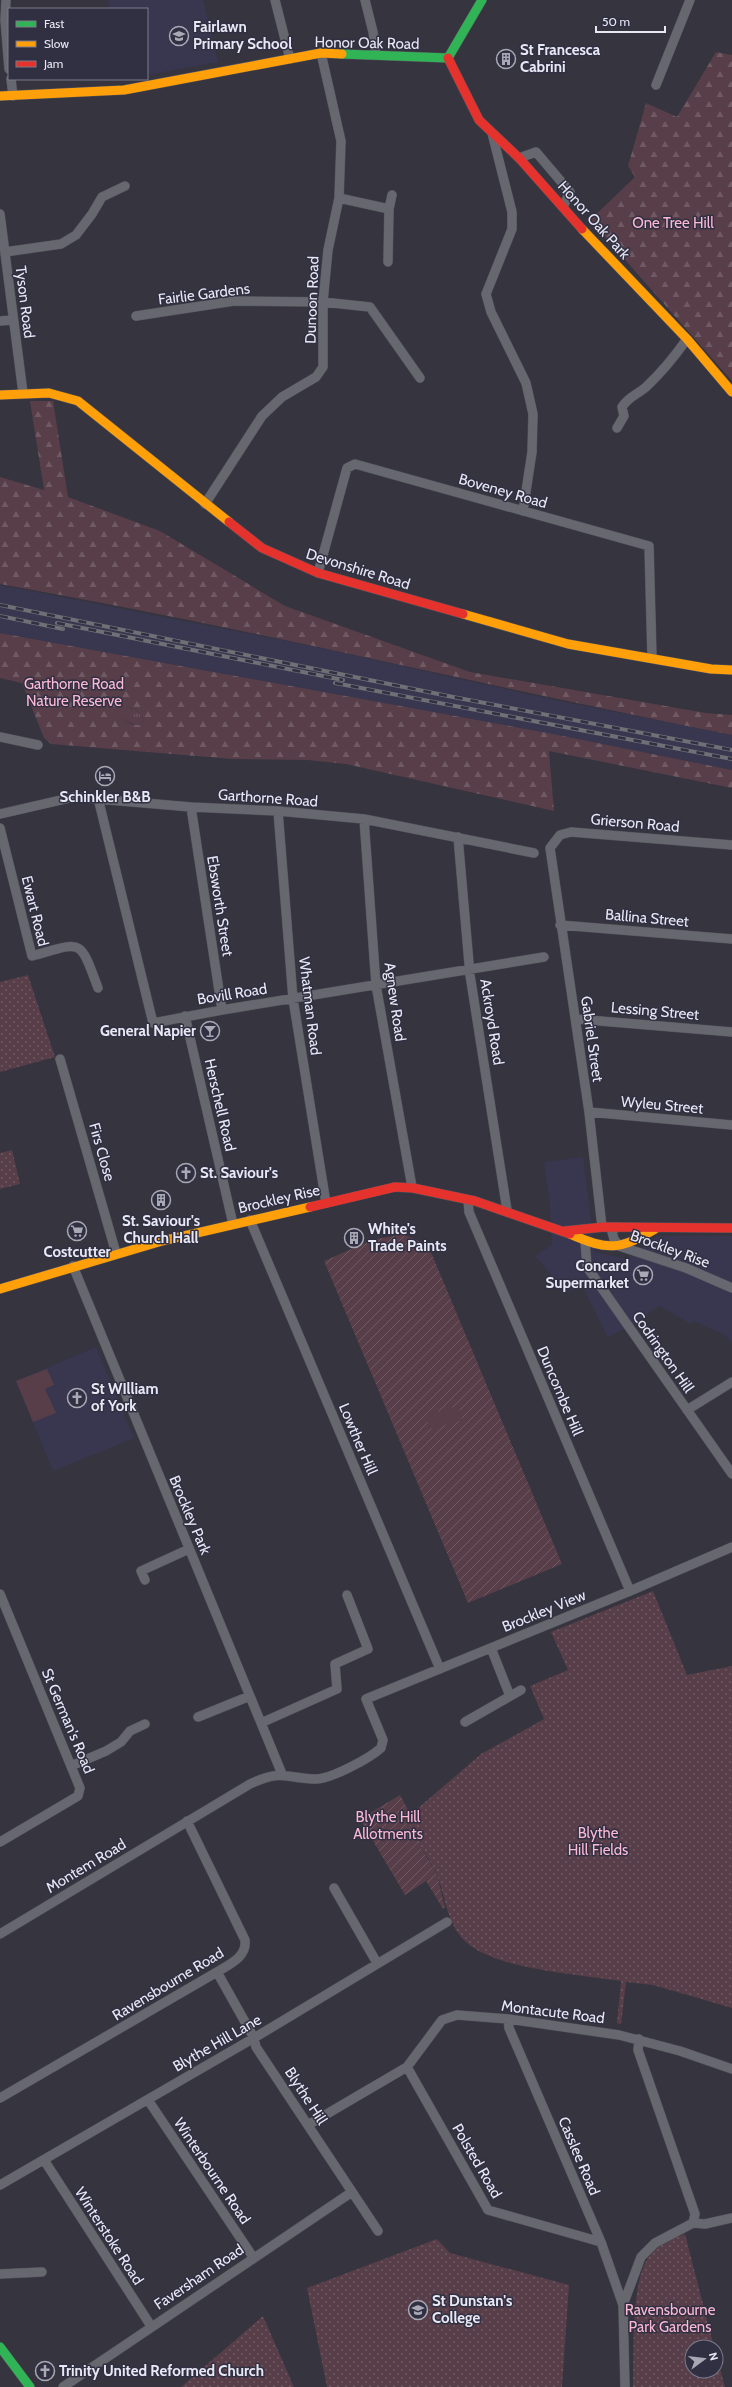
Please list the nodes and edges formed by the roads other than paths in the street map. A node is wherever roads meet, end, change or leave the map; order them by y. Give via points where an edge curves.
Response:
1 (6, 0) edge
2 (275, 0) edge
3 (365, 0) edge
4 (482, 0) edge
5 (690, 0) edge
6 (321, 53) junction
7 (376, 54) junction
8 (8, 57) edge
9 (448, 58) junction
10 (290, 59) junction
11 (11, 80) edge
12 (656, 85) dead end
13 (0, 96) edge
14 (13, 96) junction
15 (491, 132) junction
16 (519, 158) junction
17 (125, 186) dead end
18 (392, 195) dead end
19 (339, 198) junction
20 (563, 207) junction
21 (389, 209) junction
22 (0, 214) edge
23 (5, 252) junction
24 (3, 262) edge
25 (388, 262) dead end
26 (323, 302) junction
27 (136, 316) dead end
28 (12, 320) junction
29 (0, 321) edge
30 (687, 339) junction
31 (420, 378) dead end
32 (23, 392) junction
33 (732, 392) edge
34 (0, 395) edge
35 (617, 428) dead end
36 (205, 504) junction
37 (524, 511) junction
38 (318, 573) junction
39 (652, 658) junction
40 (732, 670) edge
41 (0, 737) edge
42 (38, 745) dead end
43 (98, 798) junction
44 (191, 807) junction
45 (278, 811) junction
46 (0, 814) edge
47 (364, 819) junction
48 (0, 828) edge
49 (458, 837) junction
50 (732, 846) edge
51 (534, 853) dead end
52 (550, 855) joint
53 (560, 925) junction
54 (732, 939) edge
55 (544, 958) dead end
56 (470, 970) junction
57 (376, 985) junction
58 (98, 988) dead end
59 (293, 999) junction
60 (222, 1010) junction
61 (185, 1016) junction
62 (576, 1019) junction
63 (732, 1032) edge
64 (60, 1058) dead end
65 (589, 1112) junction
66 (732, 1125) edge
67 (412, 1187) junction
68 (468, 1201) junction
69 (326, 1203) junction
70 (507, 1210) junction
71 (250, 1220) junction
72 (234, 1224) junction
73 (602, 1227) junction
74 (616, 1227) junction
75 (630, 1228) junction
76 (732, 1228) edge
77 (655, 1229) junction
78 (565, 1231) junction
79 (634, 1240) junction
80 (585, 1241) junction
81 (619, 1246) junction
82 (116, 1253) junction
83 (73, 1266) junction
84 (1, 1286) edge
85 (732, 1288) edge
86 (732, 1382) edge
87 (687, 1410) junction
88 (732, 1474) edge
89 (732, 1547) edge
90 (189, 1549) junction
91 (144, 1580) dead end
92 (630, 1592) junction
93 (0, 1594) edge
94 (347, 1595) dead end
95 (491, 1648) junction
96 (440, 1669) junction
97 (522, 1690) dead end
98 (250, 1696) junction
99 (510, 1696) junction
100 (198, 1717) dead end
101 (465, 1722) dead end
102 (145, 1724) dead end
103 (261, 1724) junction
104 (71, 1766) junction
105 (282, 1774) junction
106 (187, 1821) junction
107 (0, 1842) edge
108 (334, 1888) dead end
109 (447, 1922) dead end
110 (0, 1934) edge
111 (377, 1963) junction
112 (217, 1972) junction
113 (508, 2019) junction
114 (254, 2038) junction
115 (639, 2039) junction
116 (407, 2067) junction
117 (732, 2069) edge
118 (0, 2098) edge
119 (148, 2100) junction
120 (308, 2125) junction
121 (44, 2160) junction
122 (0, 2185) edge
123 (352, 2192) junction
124 (732, 2218) edge
125 (693, 2223) junction
126 (378, 2231) dead end
127 (601, 2242) junction
128 (253, 2257) junction
129 (42, 2272) dead end
130 (0, 2274) edge
131 (623, 2305) junction
132 (151, 2326) junction
133 (0, 2347) edge
134 (30, 2387) edge
135 (63, 2387) edge
136 (625, 2387) edge

1 - 8 street
2 - 10 street
3 - 7 street
4 - 9 main road
5 - 12 street
6 - 7 main road, Honor Oak Road
6 - 10 main road, Honor Oak Road
6 - 19 street, Dunoon Road via 341,141
7 - 9 main road, Honor Oak Road
9 - 15 main road, Honor Oak Park via 479,120
10 - 14 main road, Honor Oak Road via 124,90
11 - 14 street
13 - 14 main road, Honor Oak Road
15 - 16 main road, Honor Oak Park
15 - 37 street via 512,212 512,229 486,294 491,312 526,383 533,414 532,452
16 - 20 main road, Honor Oak Park
16 - 20 street via 536,152 570,192
17 - 23 street via 102,197 76,235 62,244
18 - 21 street
19 - 21 street
19 - 26 street, Dunoon Road via 328,250
20 - 30 main road, Honor Oak Park
21 - 25 street
22 - 23 street, Tyson Road
23 - 24 street, Tyson Road
24 - 28 street, Tyson Road
26 - 27 street, Fairlie Gardens via 234,302
26 - 31 street, Fairlie Gardens via 370,307
26 - 36 street, Dunoon Road via 324,360 320,373 282,397 262,416
28 - 29 street
28 - 32 street, Tyson Road
30 - 33 main road, Honor Oak Park
30 - 35 street via 645,388 627,398 622,407 624,416
32 - 34 main road, Devonshire Road
32 - 36 main road, Devonshire Road via 62,393 78,401
36 - 38 main road, Devonshire Road via 262,548
37 - 38 street, Boveney Road via 355,464 347,468
37 - 39 street, Boveney Road via 649,546
38 - 39 main road, Devonshire Road via 568,644
39 - 40 main road, Devonshire Road via 711,669
41 - 42 street
43 - 44 street, Garthorne Road
43 - 46 street, Garthorne Road via 74,797 55,800
43 - 61 street, Bovill Road via 153,1023
44 - 45 street, Garthorne Road
44 - 60 street, Ebsworth Street
45 - 47 street, Garthorne Road
45 - 59 street, Whatman Road
47 - 49 street, Garthorne Road
47 - 57 street, Agnew Road
48 - 58 street, Ewart Road via 32,956 71,945 79,947 85,953
49 - 51 street, Garthorne Road
49 - 56 street, Ackroyd Road
50 - 52 street, Grierson Road via 571,832 556,838 550,848
52 - 53 street, Gabriel Street
53 - 54 street, Ballina Street
53 - 62 street, Gabriel Street
55 - 56 street, Bovill Road
56 - 57 street, Bovill Road
56 - 70 street, Ackroyd Road
57 - 59 street, Bovill Road
57 - 67 street, Agnew Road
59 - 60 street, Bovill Road
59 - 69 street, Whatman Road
60 - 61 street, Bovill Road
61 - 72 street, Herschell Road
62 - 63 street, Lessing Street
62 - 65 street, Gabriel Street
64 - 82 street, Firs Close
65 - 66 street, Wyleu Street
65 - 73 street, Gabriel Street
67 - 68 main road, Brockley Rise
67 - 69 main road, Brockley Rise via 395,1188
68 - 70 main road, Brockley Rise
68 - 92 street, Duncombe Hill via 469,1212
69 - 71 main road, Brockley Rise
70 - 78 main road, Brockley Rise
71 - 72 main road, Brockley Rise
71 - 96 street, Lowther Hill
72 - 82 main road, Brockley Rise
73 - 74 main road
73 - 78 main road
74 - 75 main road
74 - 81 street, Brockley Rise via 612,1232
75 - 77 main road
75 - 79 main road via 635,1236
76 - 77 main road
77 - 79 main road
78 - 80 main road, Brockley Rise
79 - 81 main road
80 - 81 main road, Brockley Rise
80 - 87 street, Codrington Hill via 587,1267
81 - 85 street, Brockley Rise via 686,1268
82 - 83 main road, Brockley Rise
83 - 84 main road, Brockley Rise
83 - 90 street, Brockley Park
86 - 87 street
87 - 88 street, Codrington Hill
89 - 92 street, Brockley View
90 - 91 street via 141,1571
90 - 98 street, Brockley Park
92 - 95 street, Brockley View
93 - 104 street, St German's Road
94 - 103 street via 368,1649 335,1664 337,1689
95 - 96 street, Brockley View
95 - 99 street
96 - 105 street, Brockley View via 366,1700 383,1740 382,1748 374,1755 325,1777 315,1779
97 - 99 street
98 - 100 street
98 - 103 street, Brockley Park
99 - 101 street
102 - 104 street via 130,1731 121,1742 106,1751
103 - 105 street, Brockley Park
104 - 107 street, St German's Road via 80,1788 78,1796
105 - 106 street, Montem Road via 266,1776
106 - 110 street, Montem Road
106 - 112 street, Ravensbourne Road via 245,1940 246,1948 242,1956
108 - 111 street
109 - 111 street, Blythe Hill Lane
111 - 114 street, Blythe Hill Lane
112 - 114 street, Blythe Hill
112 - 118 street, Ravensbourne Road
113 - 115 street, Montacute Road
113 - 116 street, Montacute Road via 457,2015 442,2020
113 - 127 street, Casslee Road via 509,2028
114 - 119 street, Blythe Hill Lane
114 - 120 street, Blythe Hill via 256,2047
115 - 117 street, Montacute Road
115 - 125 street via 638,2050 695,2214
116 - 120 street, Montacute Road
116 - 127 street, Polsted Road via 488,2210
119 - 121 street, Blythe Hill Lane
119 - 128 street, Winterbourne Road
120 - 123 street, Blythe Hill
121 - 122 street, Blythe Hill Lane
121 - 132 street, Winterstoke Road
123 - 126 street, Blythe Hill
123 - 128 street, Faversham Road
124 - 125 street via 705,2224
125 - 131 street via 655,2243 641,2257
127 - 131 street, Casslee Road
128 - 132 street, Faversham Road
129 - 130 street
131 - 136 street
132 - 135 street, Faversham Road
133 - 134 main road

